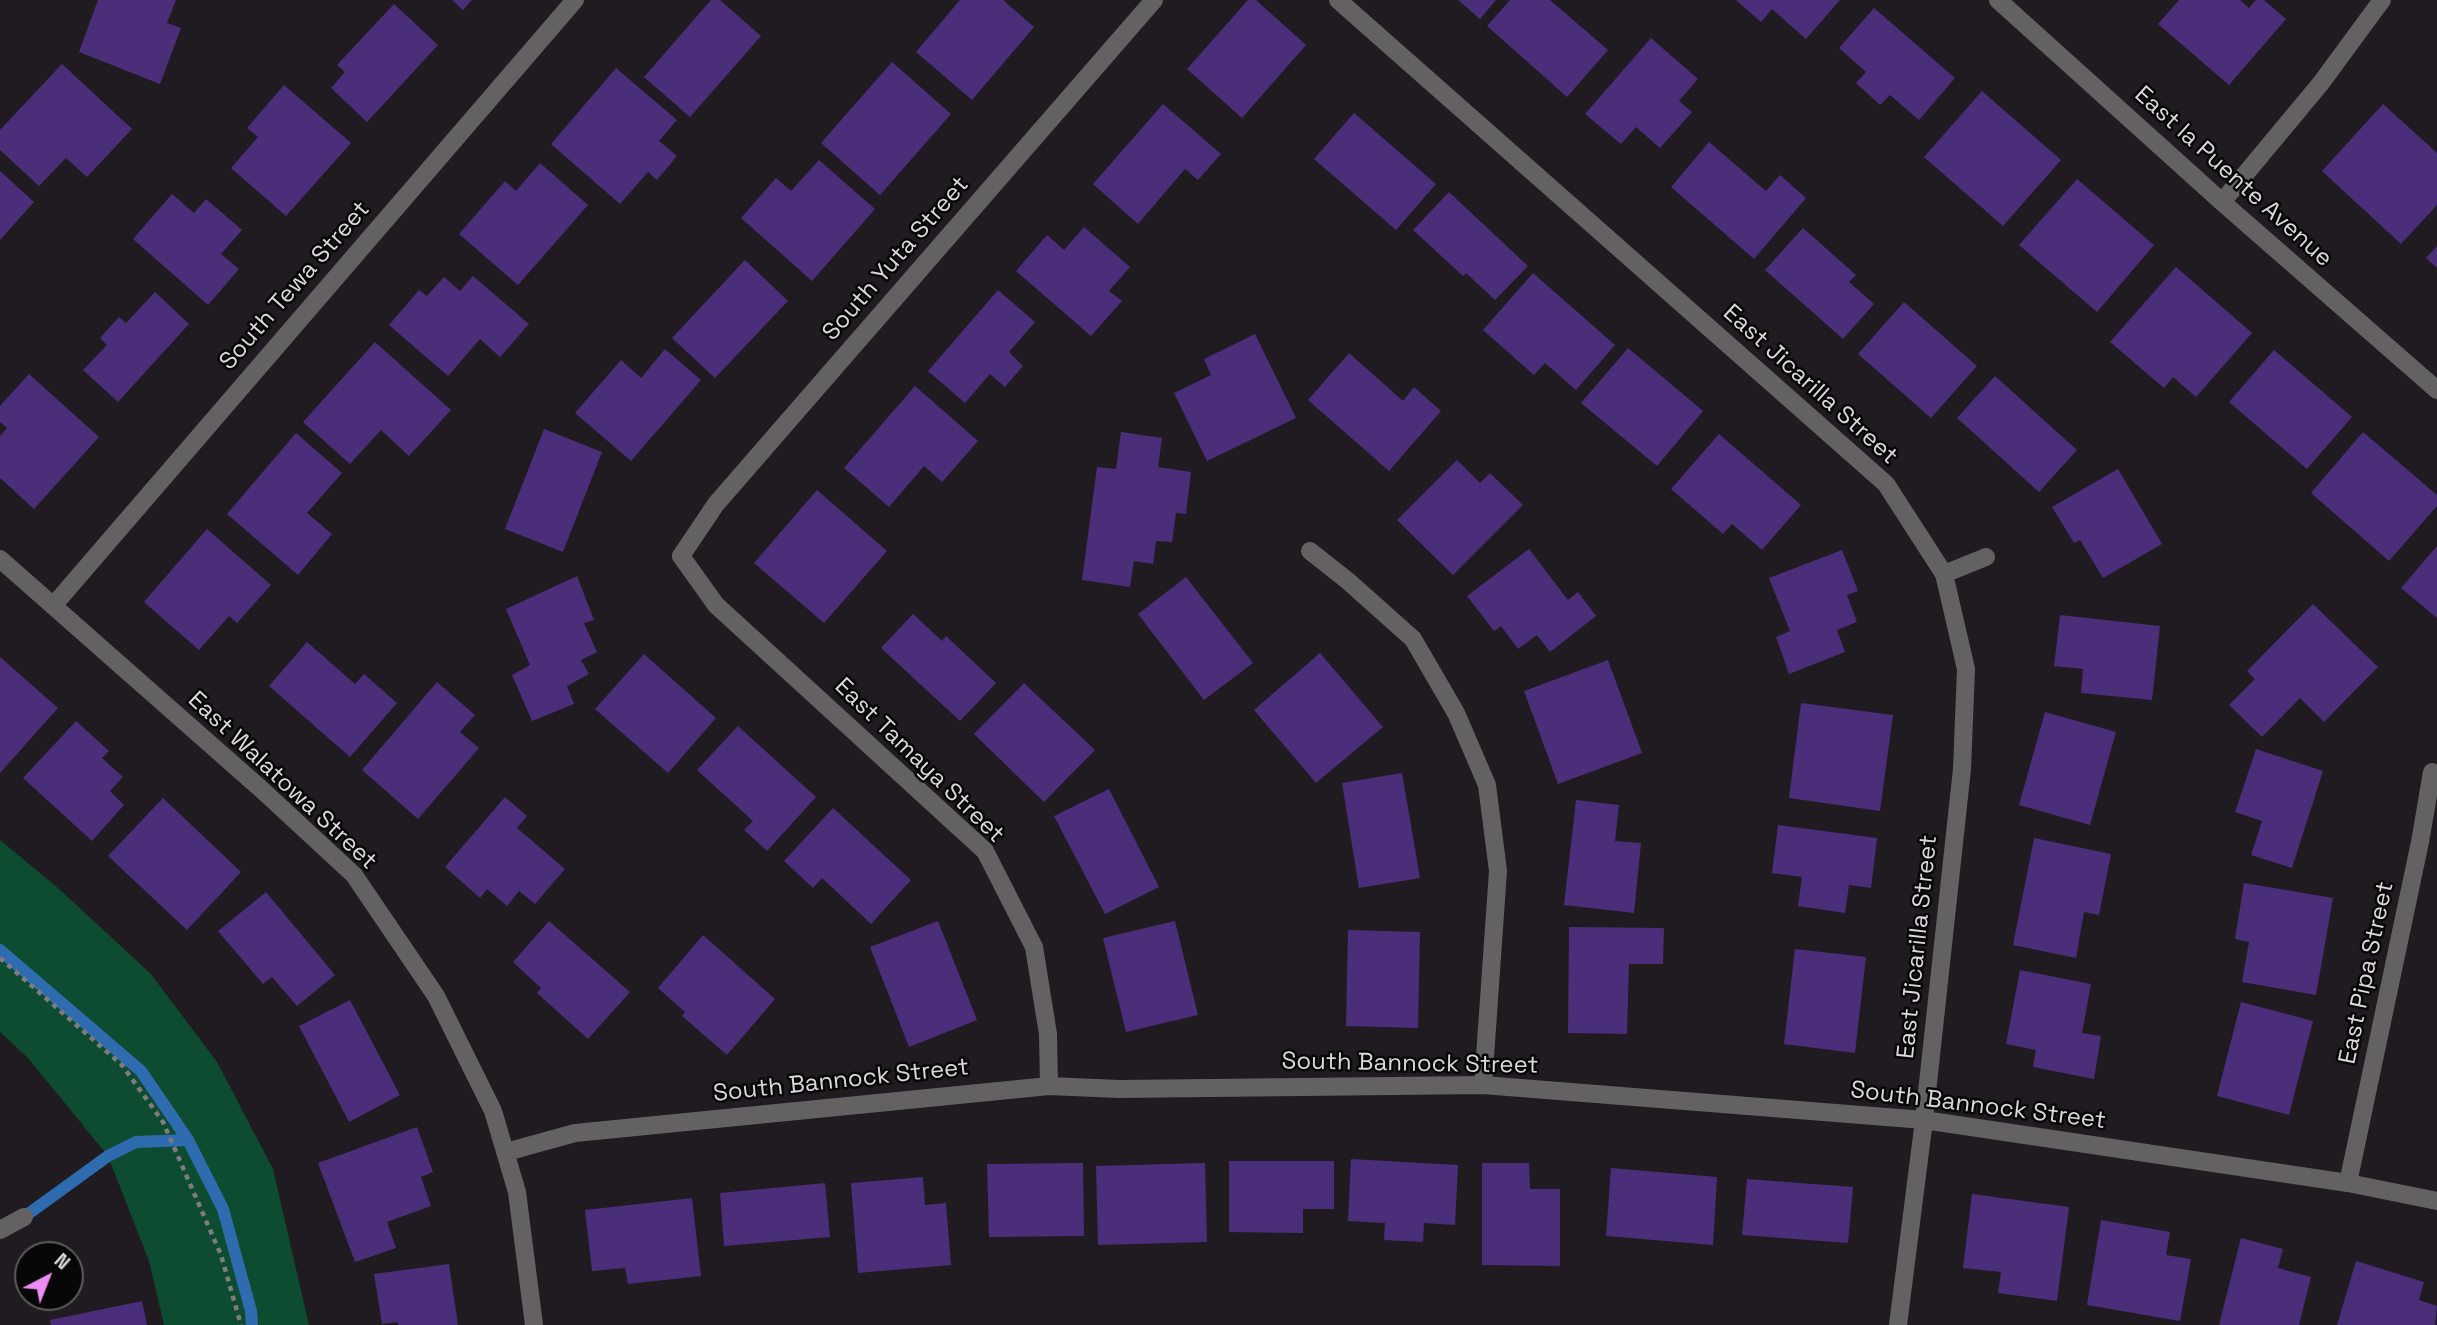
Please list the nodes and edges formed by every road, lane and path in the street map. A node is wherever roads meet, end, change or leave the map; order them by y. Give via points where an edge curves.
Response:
1 (575, 0) edge
2 (1154, 0) edge
3 (1338, 0) edge
4 (1998, 0) edge
5 (2382, 0) edge
6 (2222, 202) junction
7 (2437, 390) edge
8 (1310, 551) dead end
9 (681, 556) joint
10 (1986, 557) dead end
11 (0, 559) edge
12 (1944, 574) junction
13 (53, 606) junction
14 (2432, 772) dead end
15 (0, 958) edge
16 (1483, 1085) junction
17 (1049, 1086) junction
18 (1924, 1120) junction
19 (506, 1152) junction
20 (2348, 1183) junction
21 (2437, 1200) edge
22 (24, 1217) dead end
23 (0, 1230) edge
24 (242, 1325) edge
25 (534, 1325) edge
26 (1898, 1325) edge

1 - 13 street, South Tewa Street
2 - 9 street, South Yuta Street via 716,504
3 - 12 street, East Jicarilla Street via 1886,484
4 - 6 street, East la Puente Avenue
5 - 6 street via 2322,83
6 - 7 street, East la Puente Avenue
8 - 16 street via 1413,639 1456,713 1487,785 1498,871
9 - 17 street, East Tamaya Street via 716,605 985,851 1034,947 1048,1034
10 - 12 street
11 - 13 street, East Walatowa Street
12 - 18 street, East Jicarilla Street via 1966,669 1962,769
13 - 19 street, East Walatowa Street via 354,875 436,996 493,1111
14 - 20 street, East Pipa Street
15 - 24 path via 122,1065 163,1122 221,1255
16 - 17 street, South Bannock Street
16 - 18 street, South Bannock Street
17 - 19 street, South Bannock Street via 575,1133
18 - 20 street, South Bannock Street
18 - 26 street, East Jicarilla Street
19 - 25 street, East Walatowa Street via 517,1192
20 - 21 street, South Bannock Street
22 - 23 street

